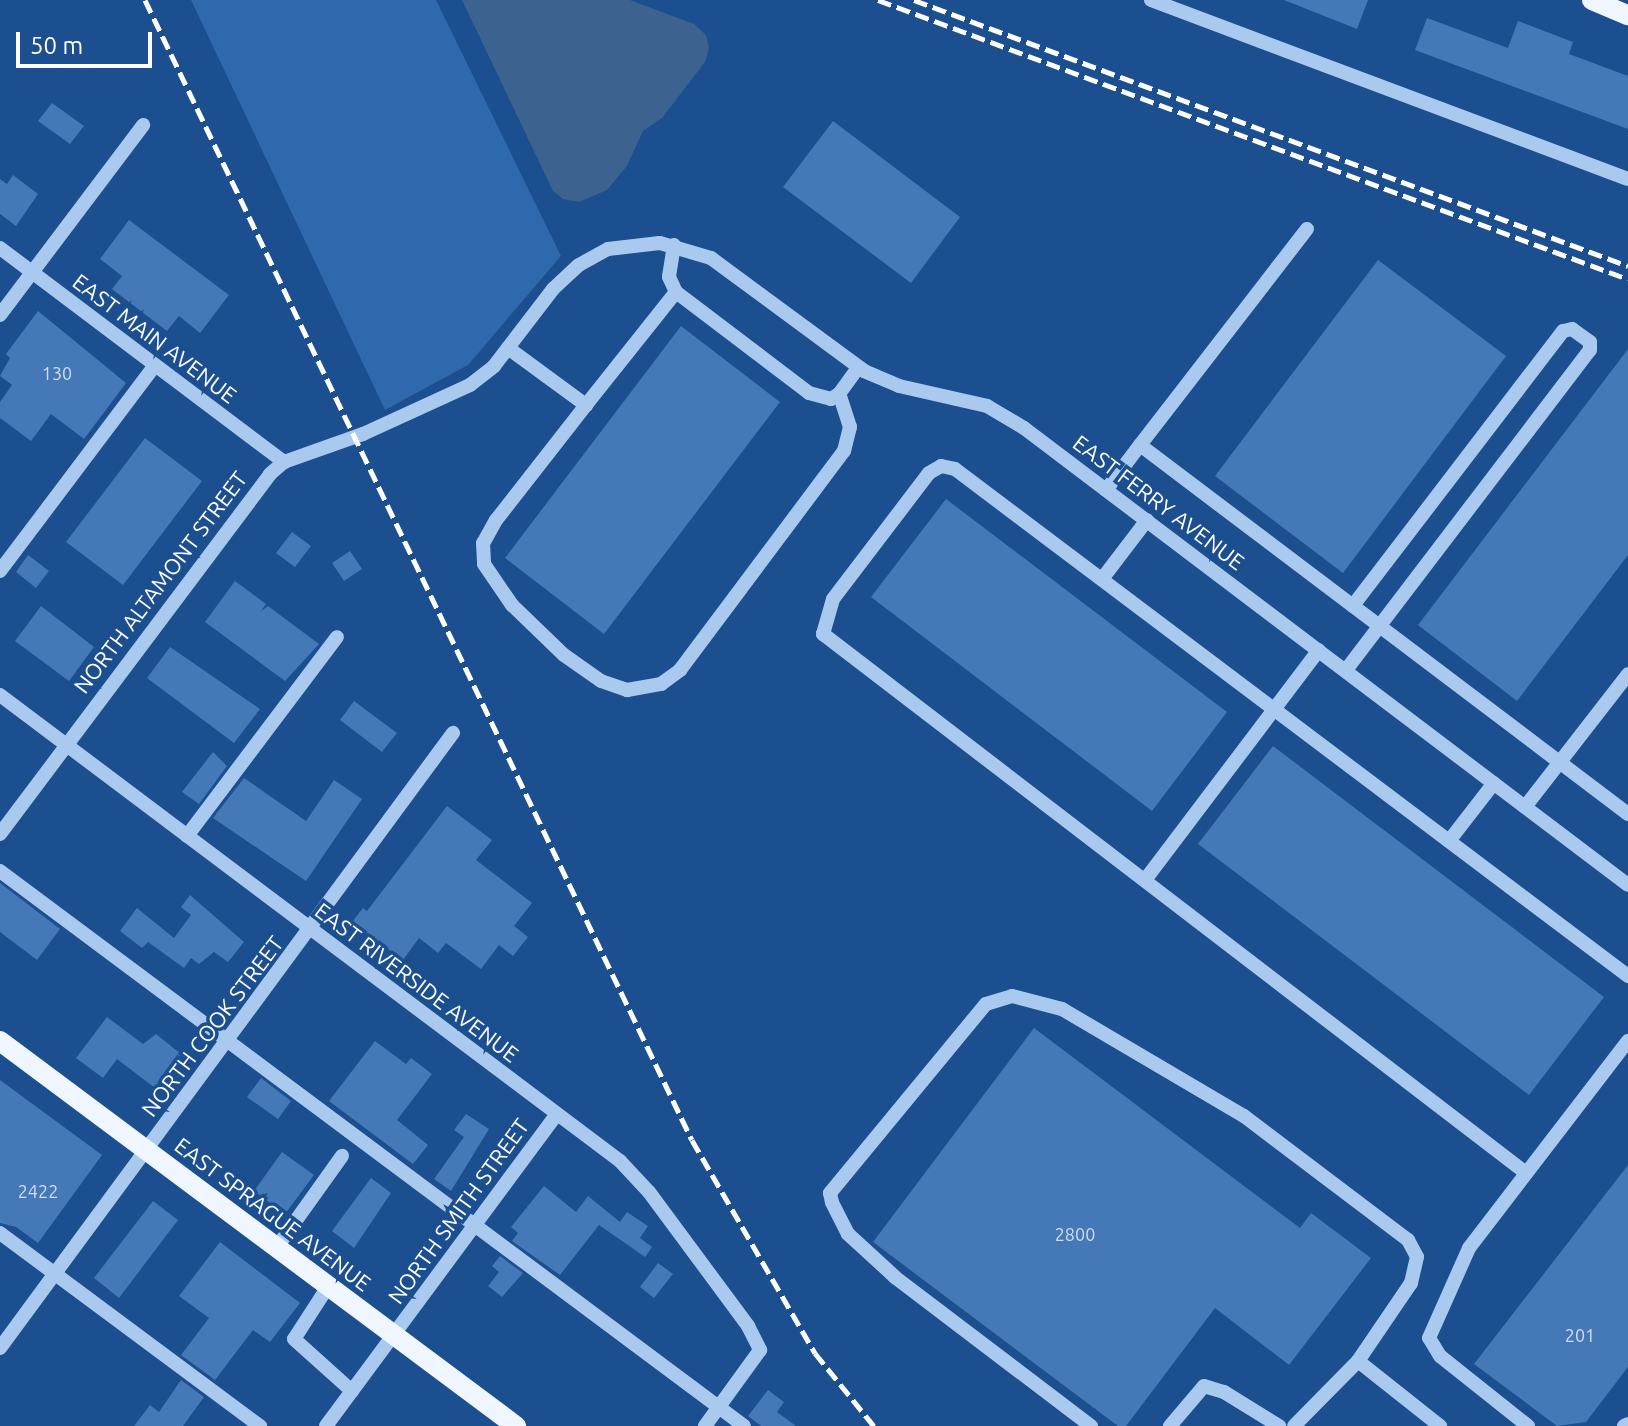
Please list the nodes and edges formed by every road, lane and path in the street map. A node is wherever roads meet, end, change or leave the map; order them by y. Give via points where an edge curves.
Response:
1 (1151, 0) edge
2 (1599, 1) edge
3 (1628, 15) edge
4 (143, 125) dead end
5 (1628, 179) edge
6 (1307, 229) dead end
7 (624, 245) joint
8 (674, 245) junction
9 (0, 248) edge
10 (33, 272) junction
11 (676, 292) junction
12 (0, 315) edge
13 (508, 348) junction
14 (154, 367) junction
15 (858, 368) junction
16 (839, 394) junction
17 (586, 405) junction
18 (1140, 445) junction
19 (284, 462) junction
20 (1106, 490) junction
21 (1147, 520) junction
22 (0, 571) edge
23 (1102, 579) junction
24 (1353, 606) junction
25 (1379, 626) junction
26 (337, 637) dead end
27 (1319, 650) junction
28 (1346, 670) junction
29 (1628, 674) edge
30 (0, 695) edge
31 (1275, 710) junction
32 (453, 733) dead end
33 (65, 745) junction
34 (1560, 763) junction
35 (1494, 783) junction
36 (1525, 807) junction
37 (1628, 814) edge
38 (0, 834) edge
39 (187, 836) junction
40 (1449, 841) junction
41 (0, 871) edge
42 (1145, 880) junction
43 (1628, 885) edge
44 (311, 930) junction
45 (1628, 976) edge
46 (228, 1040) junction
47 (0, 1041) edge
48 (1628, 1041) edge
49 (557, 1114) junction
50 (147, 1150) junction
51 (342, 1156) dead end
52 (1526, 1173) junction
53 (477, 1225) junction
54 (0, 1233) edge
55 (277, 1247) junction
56 (55, 1274) junction
57 (329, 1285) junction
58 (394, 1334) junction
59 (0, 1348) edge
60 (1358, 1361) junction
61 (352, 1391) junction
62 (719, 1407) junction
63 (260, 1426) edge
64 (326, 1426) edge
65 (516, 1426) edge
66 (705, 1426) edge
67 (744, 1426) edge
68 (1091, 1426) edge
69 (1170, 1426) edge
70 (1279, 1426) edge
71 (1294, 1426) edge
72 (1440, 1426) edge
73 (1528, 1426) edge

1 - 5 street
2 - 3 main road
4 - 10 street
6 - 18 street
7 - 8 street, EAST FERRY AVENUE
7 - 13 street, NORTH ALTAMONT STREET via 593,257 565,277
8 - 11 street via 669,277
8 - 15 street, EAST FERRY AVENUE via 711,258
9 - 10 street, EAST MAIN AVENUE
10 - 12 street
10 - 14 street, EAST MAIN AVENUE
11 - 16 street via 809,393 831,399
11 - 17 street
13 - 17 street
13 - 19 street, NORTH ALTAMONT STREET via 470,385 363,434
14 - 19 street, EAST MAIN AVENUE
14 - 22 street
15 - 16 street
15 - 20 street, EAST FERRY AVENUE via 899,386 987,406
16 - 17 street via 850,427 844,451 680,670 661,684 627,690 601,681 564,655 512,605 484,564 483,543 496,520
18 - 20 street
18 - 24 street
19 - 33 street, NORTH ALTAMONT STREET via 246,503
20 - 21 street, EAST FERRY AVENUE
21 - 23 street
21 - 27 street, EAST FERRY AVENUE
23 - 31 street
23 - 42 street via 964,475 941,466 929,473 833,599 823,634
24 - 25 street
24 - 25 street via 1563,331 1572,329 1590,342 1590,350
25 - 28 street
25 - 34 street
26 - 39 street
27 - 28 street, EAST FERRY AVENUE
27 - 31 street
28 - 35 street, EAST FERRY AVENUE
29 - 34 street
30 - 33 street, EAST RIVERSIDE AVENUE
31 - 40 street
31 - 42 street
32 - 44 street, NORTH COOK STREET
33 - 38 street, NORTH ALTAMONT STREET
33 - 39 street, EAST RIVERSIDE AVENUE
34 - 36 street
34 - 37 street
35 - 36 street, EAST FERRY AVENUE
35 - 40 street
36 - 43 street, EAST FERRY AVENUE
39 - 44 street, EAST RIVERSIDE AVENUE
40 - 45 street
41 - 46 street
42 - 52 street
44 - 46 street, NORTH COOK STREET
44 - 49 street, EAST RIVERSIDE AVENUE
46 - 50 street, NORTH COOK STREET
46 - 53 street
47 - 50 main road, EAST SPRAGUE AVENUE
48 - 52 street
49 - 53 street, NORTH SMITH STREET
49 - 62 street, EAST RIVERSIDE AVENUE via 620,1161 649,1192 748,1326 760,1350
50 - 55 main road, EAST SPRAGUE AVENUE
50 - 56 street, NORTH COOK STREET
51 - 55 street
52 - 73 street via 1469,1248 1429,1338 1440,1356
53 - 58 street, NORTH SMITH STREET
53 - 62 street
54 - 56 street
55 - 57 main road, EAST SPRAGUE AVENUE
56 - 59 street, NORTH COOK STREET
56 - 63 street
57 - 58 main road, EAST SPRAGUE AVENUE
57 - 61 street via 294,1339
58 - 61 street, NORTH SMITH STREET
58 - 65 main road, EAST SPRAGUE AVENUE
60 - 68 street via 1411,1283 1417,1257 1408,1240 1244,1116 1062,1009 1012,996 986,1004 830,1193 848,1234 895,1277
60 - 71 street
60 - 72 street
61 - 64 street, NORTH SMITH STREET
62 - 66 street
62 - 67 street
69 - 70 street via 1204,1386 1224,1392

